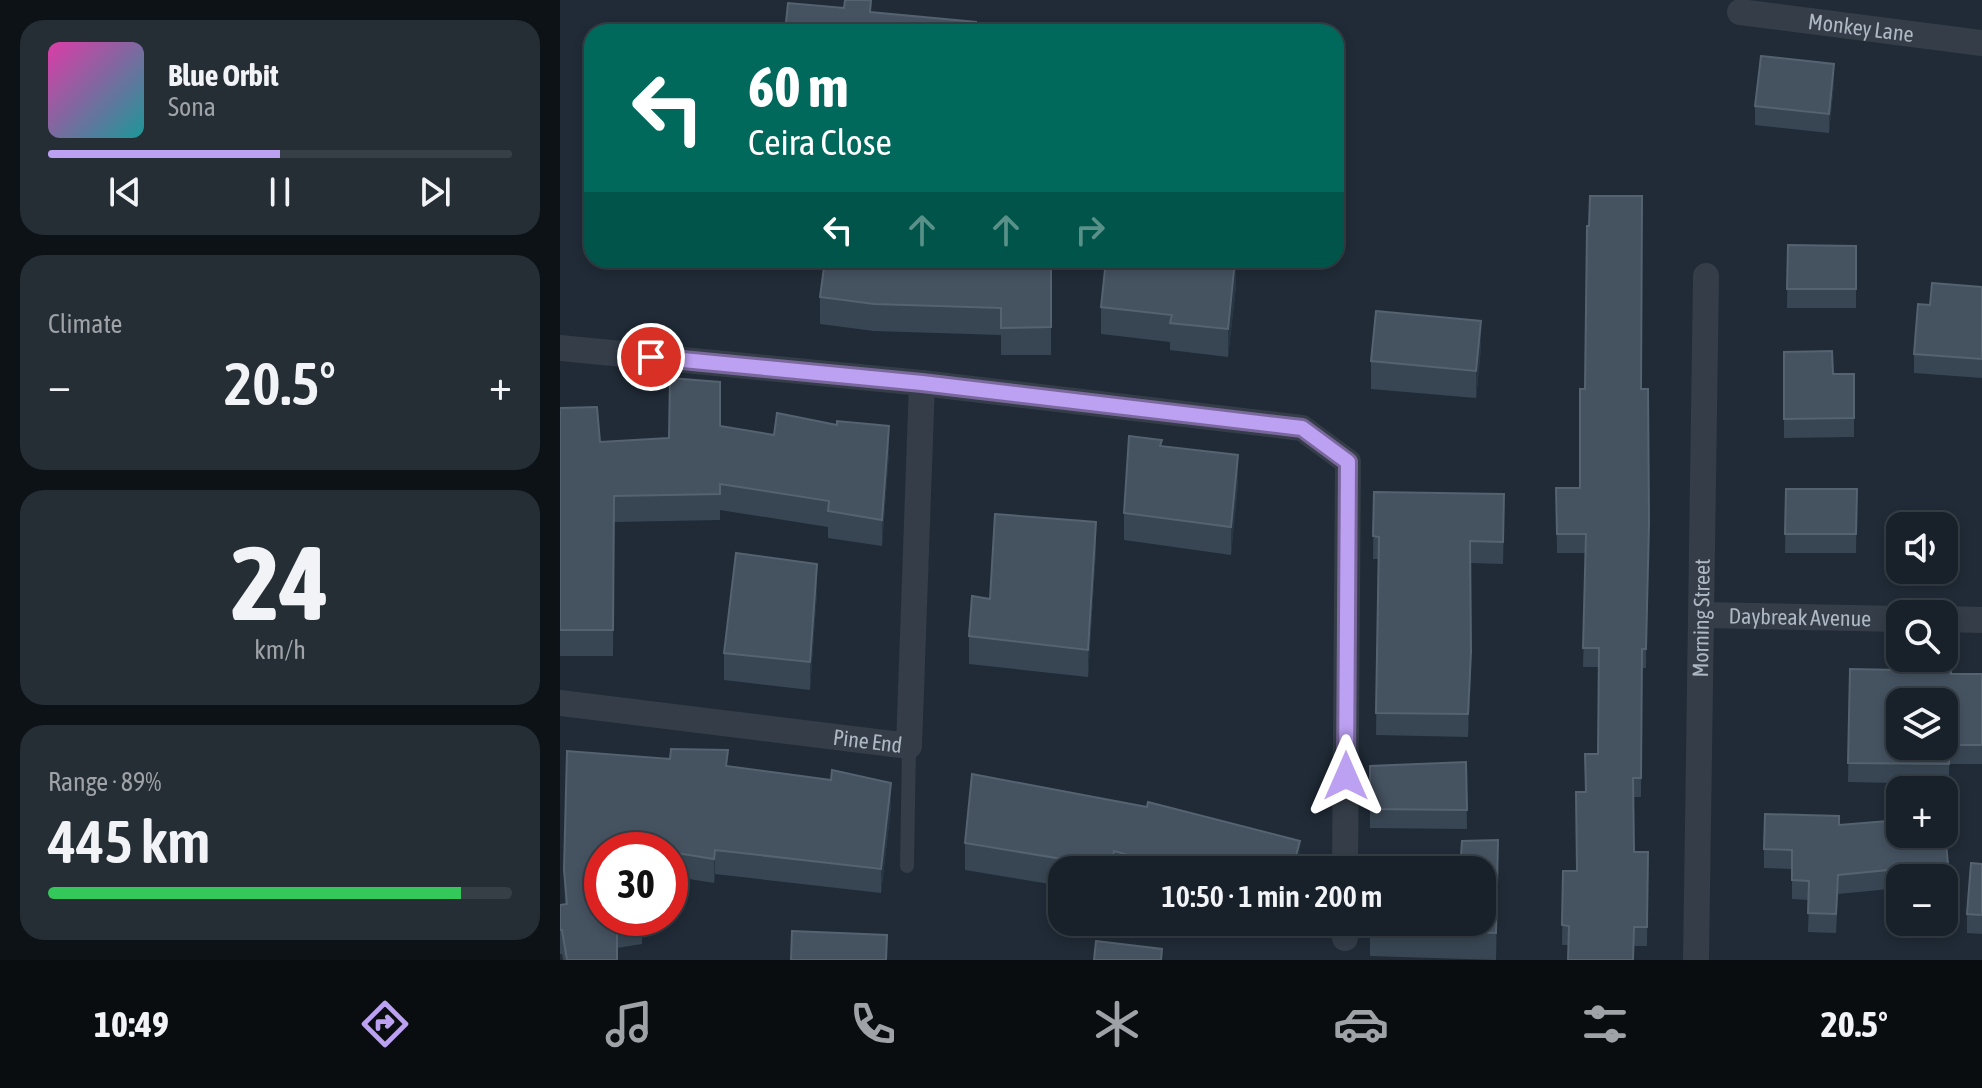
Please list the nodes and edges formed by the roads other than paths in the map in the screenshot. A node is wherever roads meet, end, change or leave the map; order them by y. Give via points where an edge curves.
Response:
1 (1740, 12) dead end
2 (1982, 43) edge
3 (1706, 276) dead end
4 (560, 348) edge
5 (922, 383) junction
6 (1702, 615) junction
7 (1886, 619) edge
8 (1958, 619) edge
9 (1982, 620) edge
10 (560, 703) edge
11 (909, 746) junction
12 (1345, 856) edge
13 (907, 866) dead end
14 (1696, 960) edge

1 - 2 street, Monkey Lane
3 - 6 street, Morning Street
4 - 5 street
5 - 11 street, Pine End
5 - 12 street via 1302,428 1348,462
6 - 7 street, Daybreak Avenue
6 - 14 street, Morning Street
8 - 9 street
10 - 11 street, Pine End
11 - 13 lane

